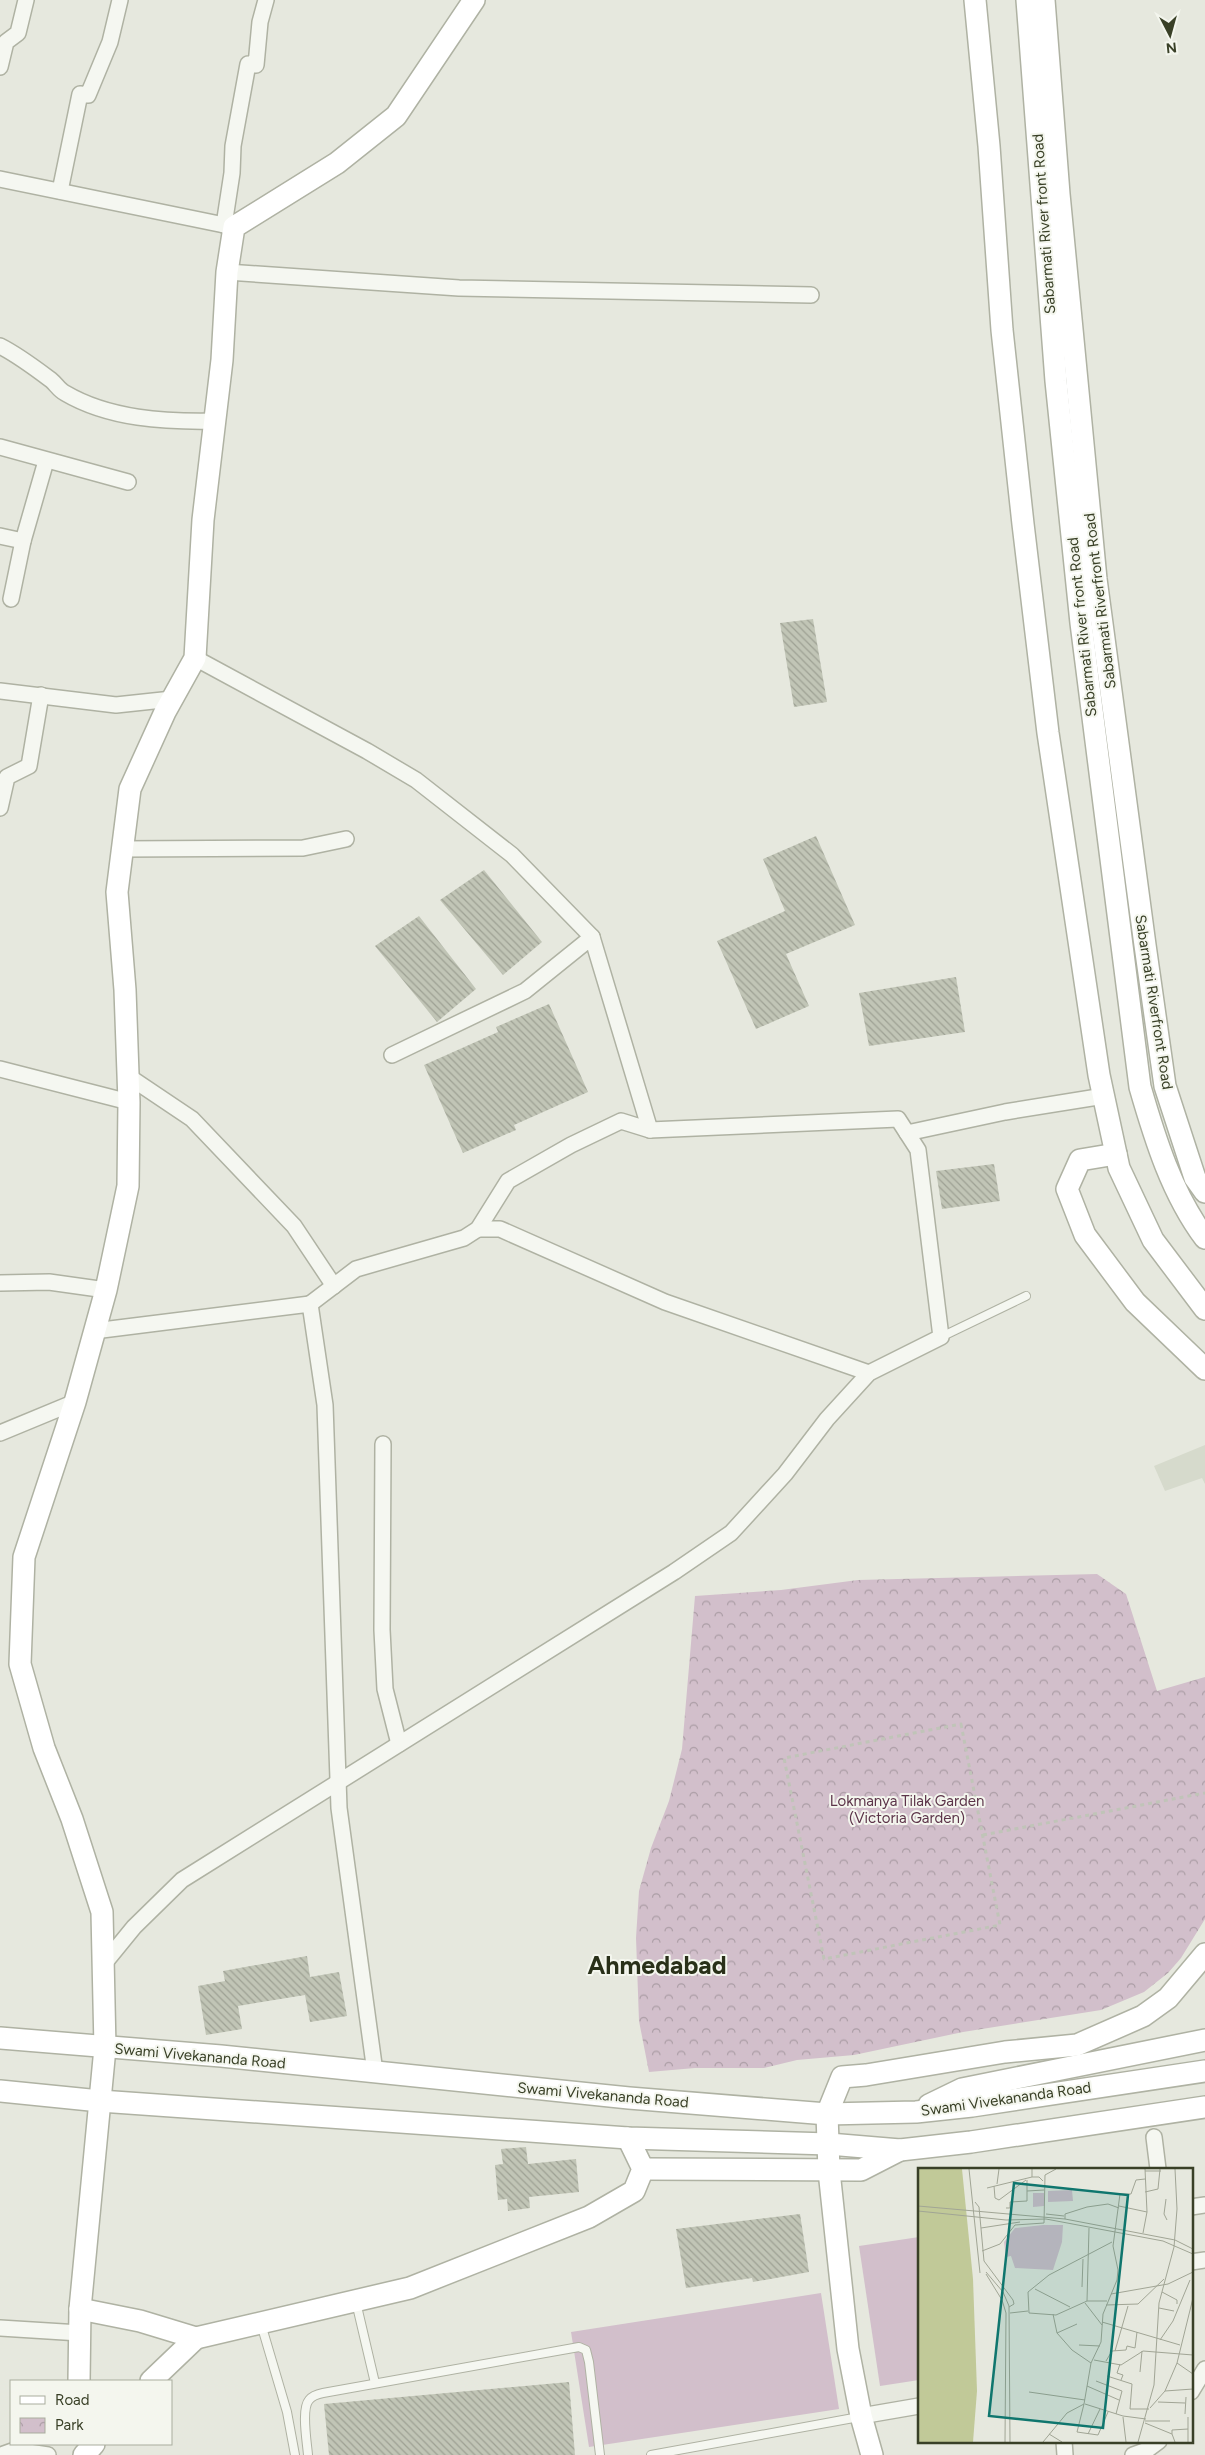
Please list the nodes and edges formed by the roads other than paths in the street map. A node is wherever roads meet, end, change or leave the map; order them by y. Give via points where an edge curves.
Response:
1 (26, 0) edge
2 (120, 0) edge
3 (266, 0) edge
4 (474, 0) edge
5 (975, 0) edge
6 (1027, 0) edge
7 (1044, 0) edge
8 (0, 67) edge
9 (0, 179) edge
10 (60, 191) junction
11 (229, 226) junction
12 (227, 272) junction
13 (811, 295) dead end
14 (0, 346) edge
15 (215, 421) junction
16 (0, 447) edge
17 (46, 461) junction
18 (128, 482) dead end
19 (0, 536) edge
20 (23, 541) junction
21 (11, 599) dead end
22 (195, 658) junction
23 (0, 691) edge
24 (41, 695) junction
25 (172, 699) junction
26 (0, 808) edge
27 (346, 839) dead end
28 (122, 849) junction
29 (592, 937) junction
30 (392, 1055) dead end
31 (0, 1069) edge
32 (128, 1076) junction
33 (1104, 1096) junction
34 (129, 1102) junction
35 (650, 1130) junction
36 (907, 1133) junction
37 (1116, 1154) junction
38 (1205, 1192) edge
39 (478, 1229) junction
40 (1205, 1238) edge
41 (0, 1283) edge
42 (334, 1286) junction
43 (106, 1290) junction
44 (1026, 1296) dead end
45 (310, 1304) junction
46 (1205, 1309) edge
47 (94, 1331) junction
48 (941, 1337) junction
49 (1205, 1369) edge
50 (868, 1373) junction
51 (75, 1402) junction
52 (0, 1433) edge
53 (382, 1444) dead end
54 (399, 1744) junction
55 (337, 1781) junction
56 (1205, 1954) edge
57 (103, 1965) junction
58 (0, 2038) edge
59 (1205, 2040) edge
60 (105, 2048) junction
61 (1205, 2071) edge
62 (375, 2072) junction
63 (0, 2091) edge
64 (100, 2101) junction
65 (1205, 2107) edge
66 (916, 2112) junction
67 (827, 2114) junction
68 (1154, 2137) dead end
69 (628, 2138) junction
70 (829, 2144) junction
71 (900, 2150) junction
72 (1158, 2168) edge
73 (643, 2169) junction
74 (829, 2171) junction
75 (1205, 2205) edge
76 (1192, 2207) edge
77 (1205, 2260) edge
78 (1192, 2262) edge
79 (356, 2300) junction
80 (80, 2309) junction
81 (261, 2322) junction
82 (0, 2328) edge
83 (80, 2333) junction
84 (196, 2338) junction
85 (1205, 2369) edge
86 (79, 2380) edge
87 (152, 2380) edge
88 (375, 2383) junction
89 (1192, 2390) edge
90 (918, 2406) edge
91 (861, 2416) junction
92 (1064, 2442) edge
93 (1157, 2442) edge
94 (93, 2445) edge
95 (676, 2453) edge
96 (0, 2455) edge
97 (48, 2455) edge
98 (84, 2455) edge
99 (295, 2455) edge
100 (308, 2455) edge
101 (600, 2455) edge
102 (651, 2455) edge
103 (872, 2455) edge
104 (1065, 2455) edge
105 (1133, 2455) edge

1 - 8 street via 18,33 6,42
2 - 10 street via 110,42 88,95 80,94
3 - 11 street via 260,22 256,65 248,64 234,137
4 - 11 main road via 396,116 337,163
5 - 33 main road via 1002,330 1045,714
6 - 40 main road, Sabarmati River front Road via 1056,381 1081,622 1140,1087 1155,1138 1174,1183
7 - 38 main road, Sabarmati Riverfront Road via 1096,580 1165,1086 1195,1178
9 - 10 street
10 - 11 street
11 - 12 main road
12 - 13 street via 459,288
12 - 15 main road
14 - 15 street via 16,354 63,393 97,408 176,422
15 - 22 main road via 203,520
16 - 17 street
17 - 18 street
17 - 20 street
19 - 20 street
20 - 21 street
22 - 25 main road
22 - 29 street via 416,780 512,855
23 - 24 street
24 - 25 street via 116,705
24 - 26 street via 29,766 7,776
25 - 28 main road via 130,789
27 - 28 street via 303,848
28 - 32 main road via 117,892
29 - 30 street via 525,991
29 - 35 street
31 - 34 street
32 - 34 main road
32 - 42 street via 192,1120 294,1226
33 - 36 street via 1005,1112
33 - 37 main road
34 - 43 main road via 128,1186
35 - 36 street via 898,1119
35 - 39 street via 621,1121 571,1144 508,1181
36 - 48 street via 918,1150
37 - 46 main road via 1119,1168 1153,1240
37 - 49 main road via 1080,1160 1067,1190 1085,1235 1135,1302
39 - 42 street via 464,1238 428,1250 356,1269
39 - 50 street via 500,1228 664,1302
41 - 43 street via 49,1282
42 - 45 street
43 - 47 main road
44 - 48 lane
45 - 47 street
45 - 55 street via 325,1406
47 - 51 main road
48 - 50 street
50 - 54 street via 827,1418 785,1474 731,1533
51 - 52 street
51 - 57 main road via 24,1557 20,1664 44,1748 72,1819 102,1912
53 - 54 street via 385,1689
54 - 55 street
55 - 57 street via 182,1880 134,1927
55 - 62 street
56 - 67 main road via 1168,1998 1144,2016 1077,2045 1005,2052 866,2076 842,2077
57 - 60 main road
58 - 60 main road, Swami Vivekananda Road
59 - 66 main road via 962,2089
60 - 62 main road, Swami Vivekananda Road
60 - 64 main road
61 - 66 main road, Swami Vivekananda Road
62 - 67 main road, Swami Vivekananda Road
63 - 64 main road
64 - 69 main road
64 - 80 main road
65 - 71 main road
66 - 67 main road, Swami Vivekananda Road
67 - 70 main road
68 - 72 street
69 - 70 main road
69 - 73 main road
70 - 71 main road
70 - 74 main road
71 - 74 main road via 861,2170
73 - 74 main road
73 - 79 main road via 634,2191 589,2217 410,2288
74 - 91 main road via 848,2349
75 - 76 street
77 - 78 street
79 - 81 main road
79 - 88 lane
80 - 83 main road
80 - 84 main road via 140,2321
81 - 84 main road
81 - 99 lane via 287,2412
82 - 83 street
83 - 86 main road
84 - 87 main road
85 - 89 street
88 - 100 lane via 323,2393 308,2401 305,2410
88 - 101 lane via 579,2347 586,2350 589,2362
90 - 91 street
91 - 95 lane
91 - 103 main road
92 - 104 street
93 - 105 street
94 - 98 main road
95 - 102 lane
96 - 97 street via 15,2450

